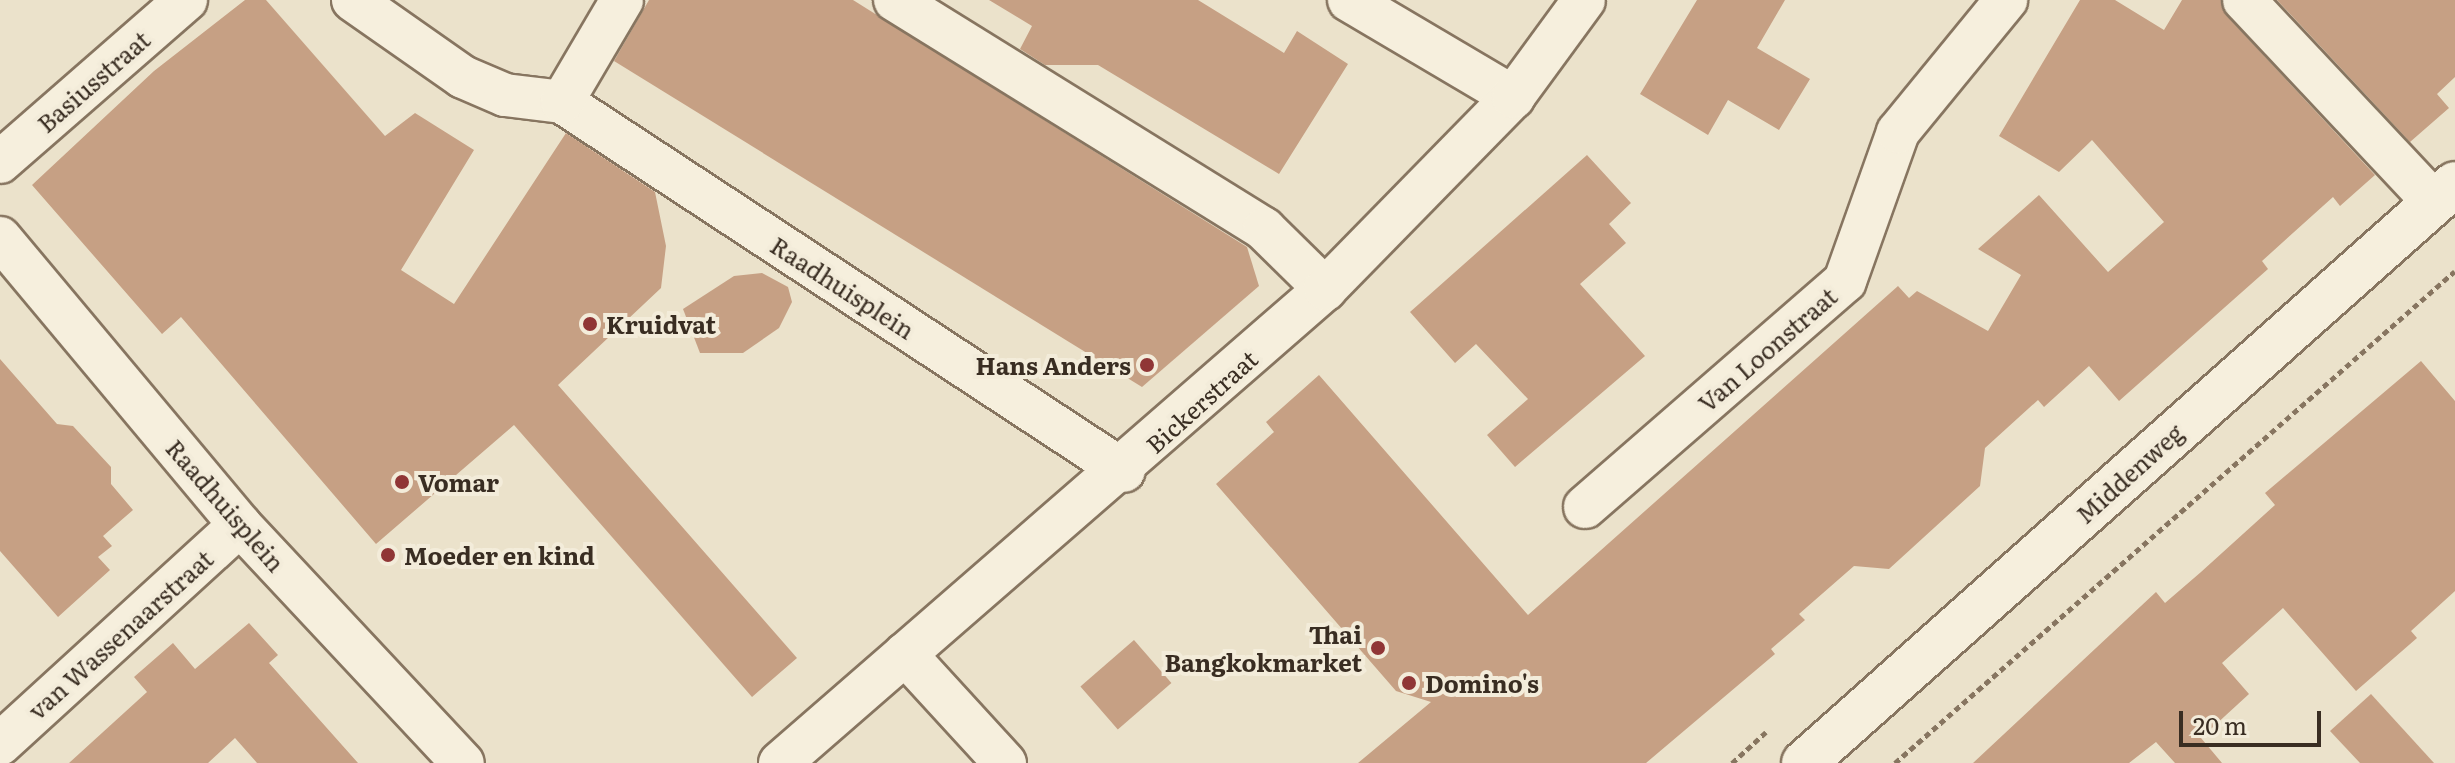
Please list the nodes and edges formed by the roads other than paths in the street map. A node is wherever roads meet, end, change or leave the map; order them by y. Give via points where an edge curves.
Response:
1 (186, 0) edge
2 (353, 0) edge
3 (895, 0) edge
4 (1349, 0) edge
5 (1584, 0) edge
6 (2006, 0) edge
7 (2244, 0) edge
8 (617, 7) edge
9 (1513, 97) junction
10 (562, 102) junction
11 (0, 162) edge
12 (2445, 193) edge
13 (0, 238) edge
14 (1325, 289) junction
15 (1124, 471) junction
16 (1585, 507) dead end
17 (240, 525) junction
18 (905, 654) junction
19 (0, 744) edge
20 (463, 763) edge
21 (780, 763) edge
22 (1005, 763) edge
23 (1804, 763) edge

1 - 11 street, Basiusstraat
2 - 10 street, Raadhuisplein via 463,77 505,95
3 - 14 street via 1264,229
4 - 9 street
5 - 9 street, Bickerstraat
6 - 16 street, Van Loonstraat via 1898,132 1845,281
7 - 12 street
8 - 10 street
9 - 14 street, Bickerstraat
10 - 15 street, Raadhuisplein
12 - 23 street, Middenweg
13 - 17 street, Raadhuisplein
14 - 15 street, Bickerstraat
15 - 18 street, Bickerstraat
17 - 19 street, van Wassenaarstraat
17 - 20 street, Raadhuisplein
18 - 21 street, Bickerstraat
18 - 22 street

